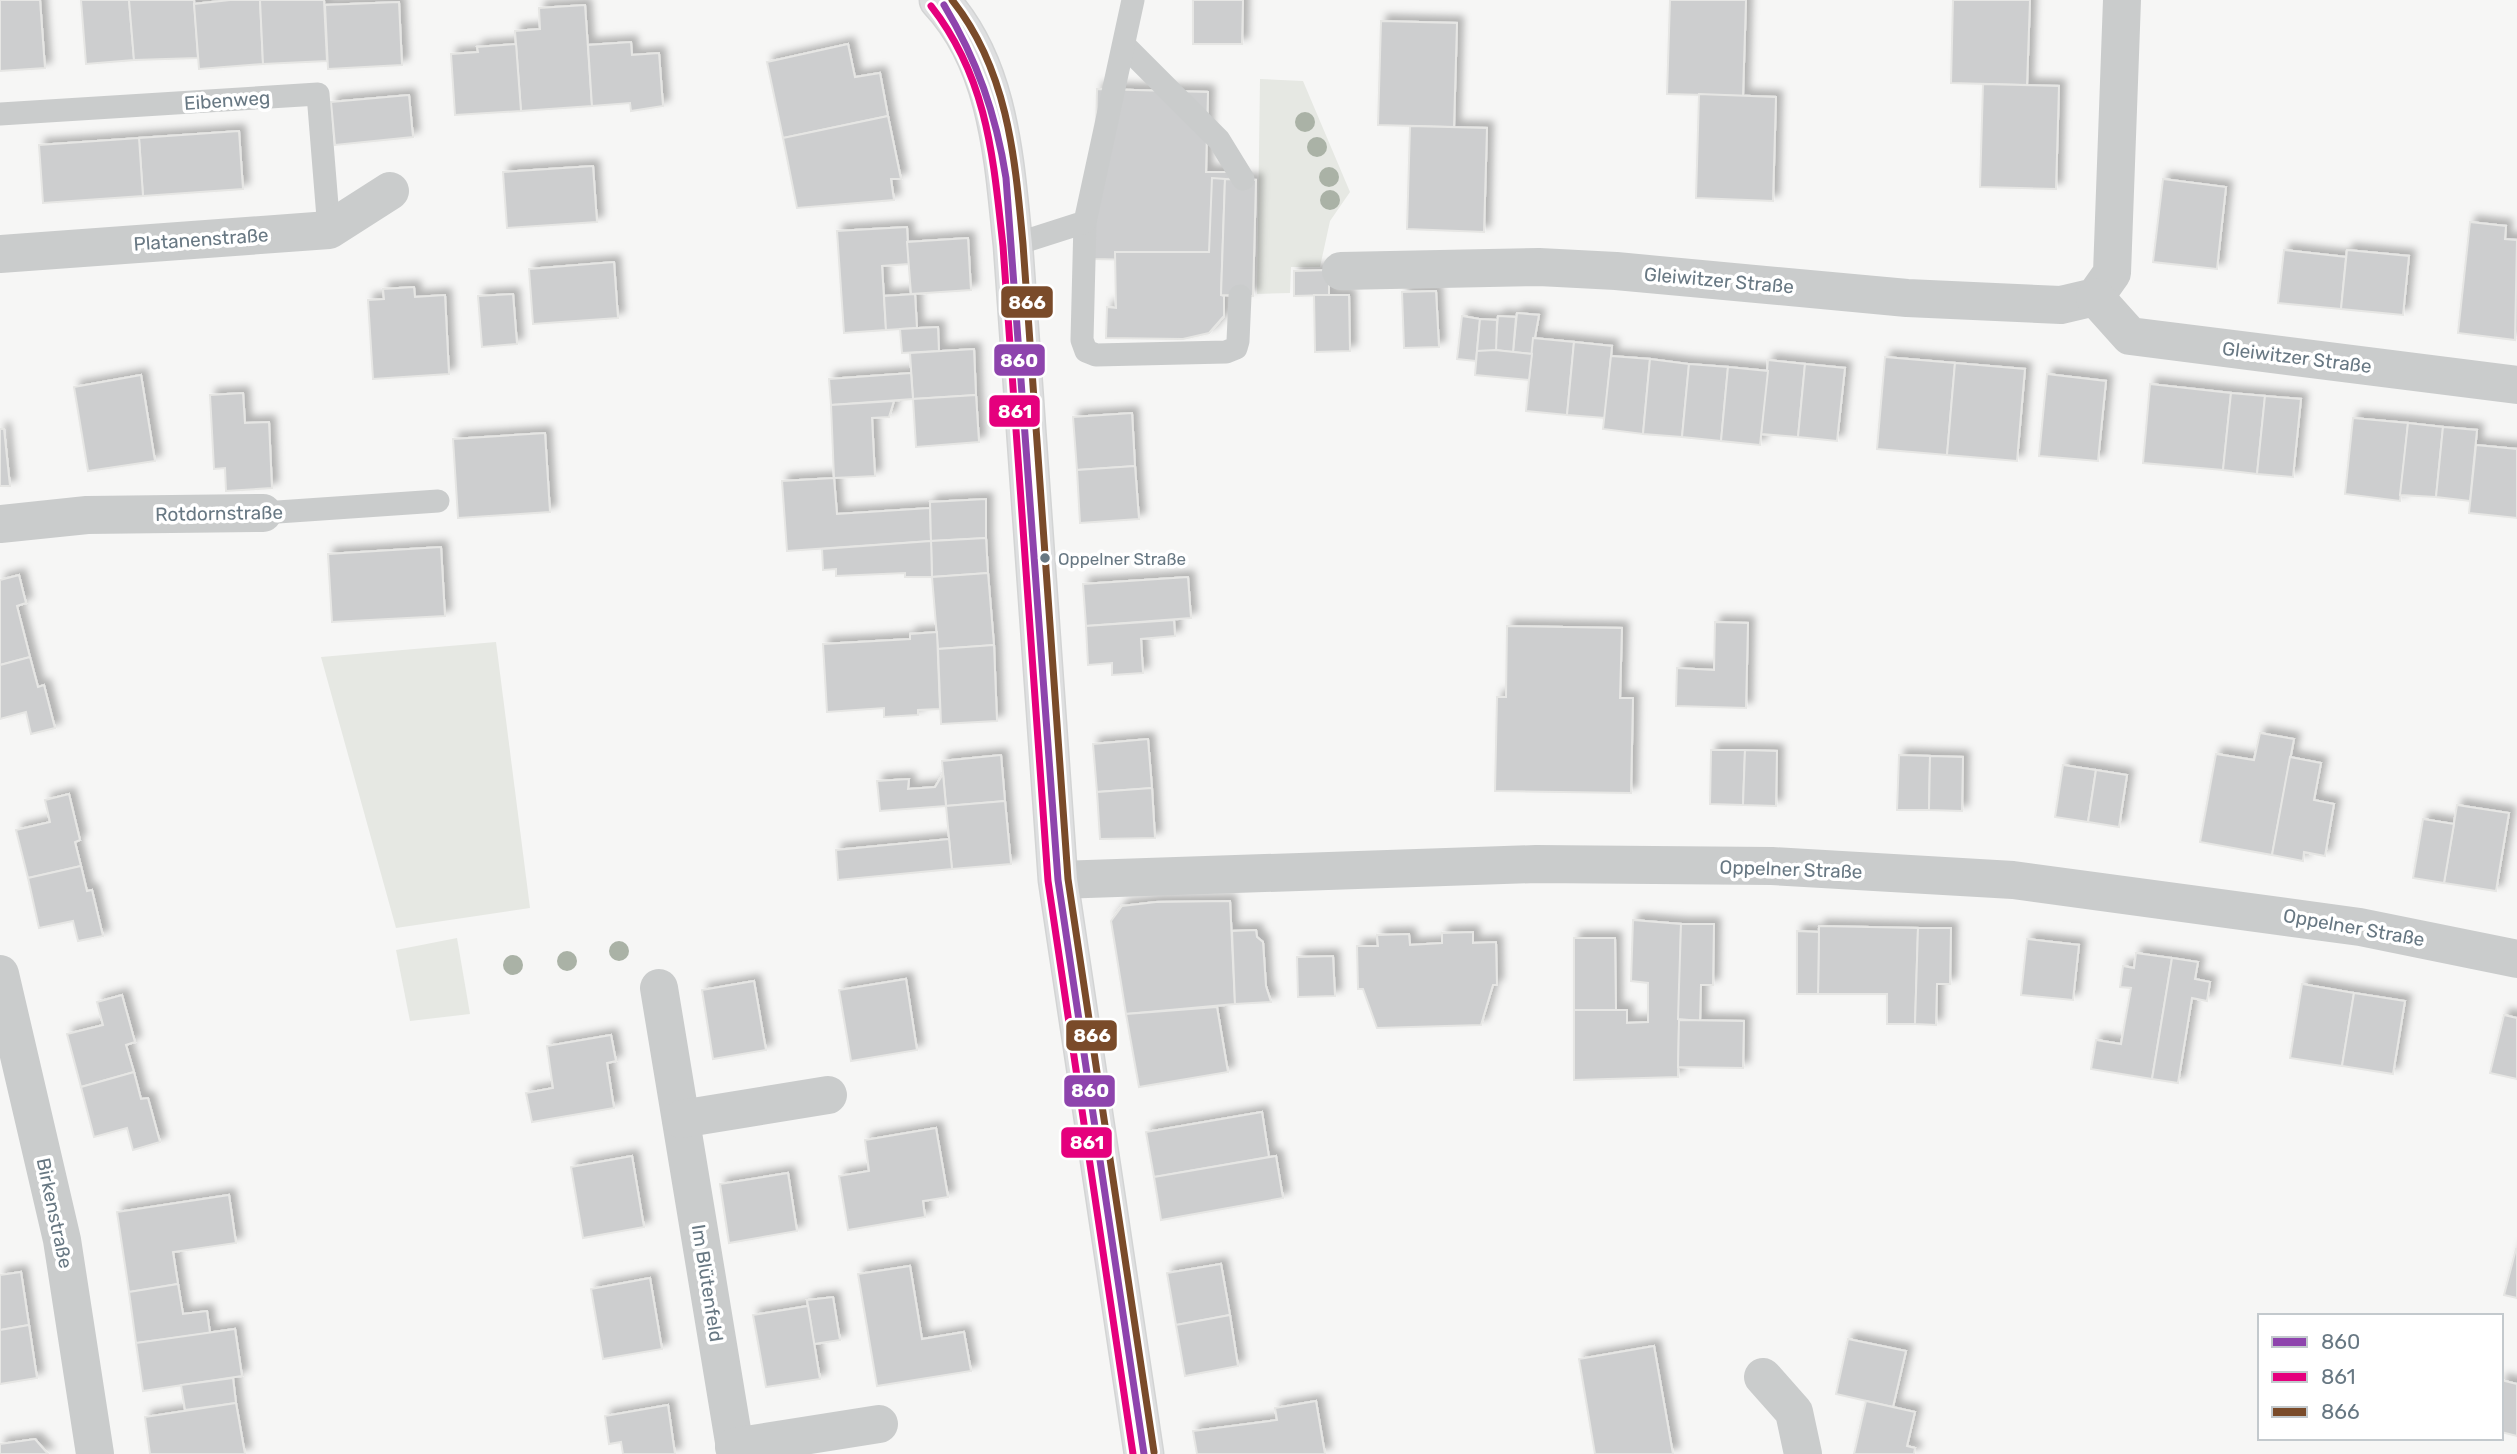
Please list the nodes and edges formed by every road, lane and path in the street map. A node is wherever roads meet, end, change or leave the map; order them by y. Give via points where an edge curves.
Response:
1 (1133, 0) edge
2 (2122, 0) edge
3 (944, 2) edge
4 (1125, 46) junction
5 (0, 114) edge
6 (1243, 179) dead end
7 (390, 191) dead end
8 (1085, 222) junction
9 (329, 230) junction
10 (1013, 245) junction
11 (0, 254) edge
12 (1341, 271) dead end
13 (1240, 296) dead end
14 (2095, 297) junction
15 (2517, 385) edge
16 (438, 502) dead end
17 (263, 513) joint
18 (0, 524) edge
19 (1058, 880) junction
20 (2517, 959) edge
21 (0, 974) edge
22 (659, 988) dead end
23 (828, 1095) dead end
24 (681, 1119) junction
25 (1763, 1377) dead end
26 (879, 1424) dead end
27 (735, 1450) edge
28 (95, 1454) edge
29 (1144, 1454) edge
30 (1803, 1454) edge

1 - 4 lane
2 - 14 street via 2112,273
3 - 10 main road via 981,68 993,105 1002,142
4 - 6 lane via 1219,140
4 - 8 lane
5 - 9 lane, Eibenweg via 318,94
7 - 9 street, Platanenstraße
8 - 10 lane
8 - 13 lane via 1082,340 1086,351 1096,355 1226,352 1236,348 1238,341
9 - 11 street, Platanenstraße
10 - 19 main road
12 - 14 street, Gleiwitzer Straße via 1539,267 1919,299 2061,305
14 - 15 street, Gleiwitzer Straße via 2130,336
16 - 17 lane, Rotdornstraße
17 - 18 street, Rotdornstraße via 87,515
19 - 20 street, Oppelner Straße via 1536,864 1785,867 2013,880 2360,927
19 - 29 main road
21 - 28 street, Birkenstraße via 62,1240
22 - 24 street, Im Blütenfeld
23 - 24 street
24 - 27 street, Im Blütenfeld
25 - 30 street via 1794,1412
26 - 27 street, Im Blütenfeld

